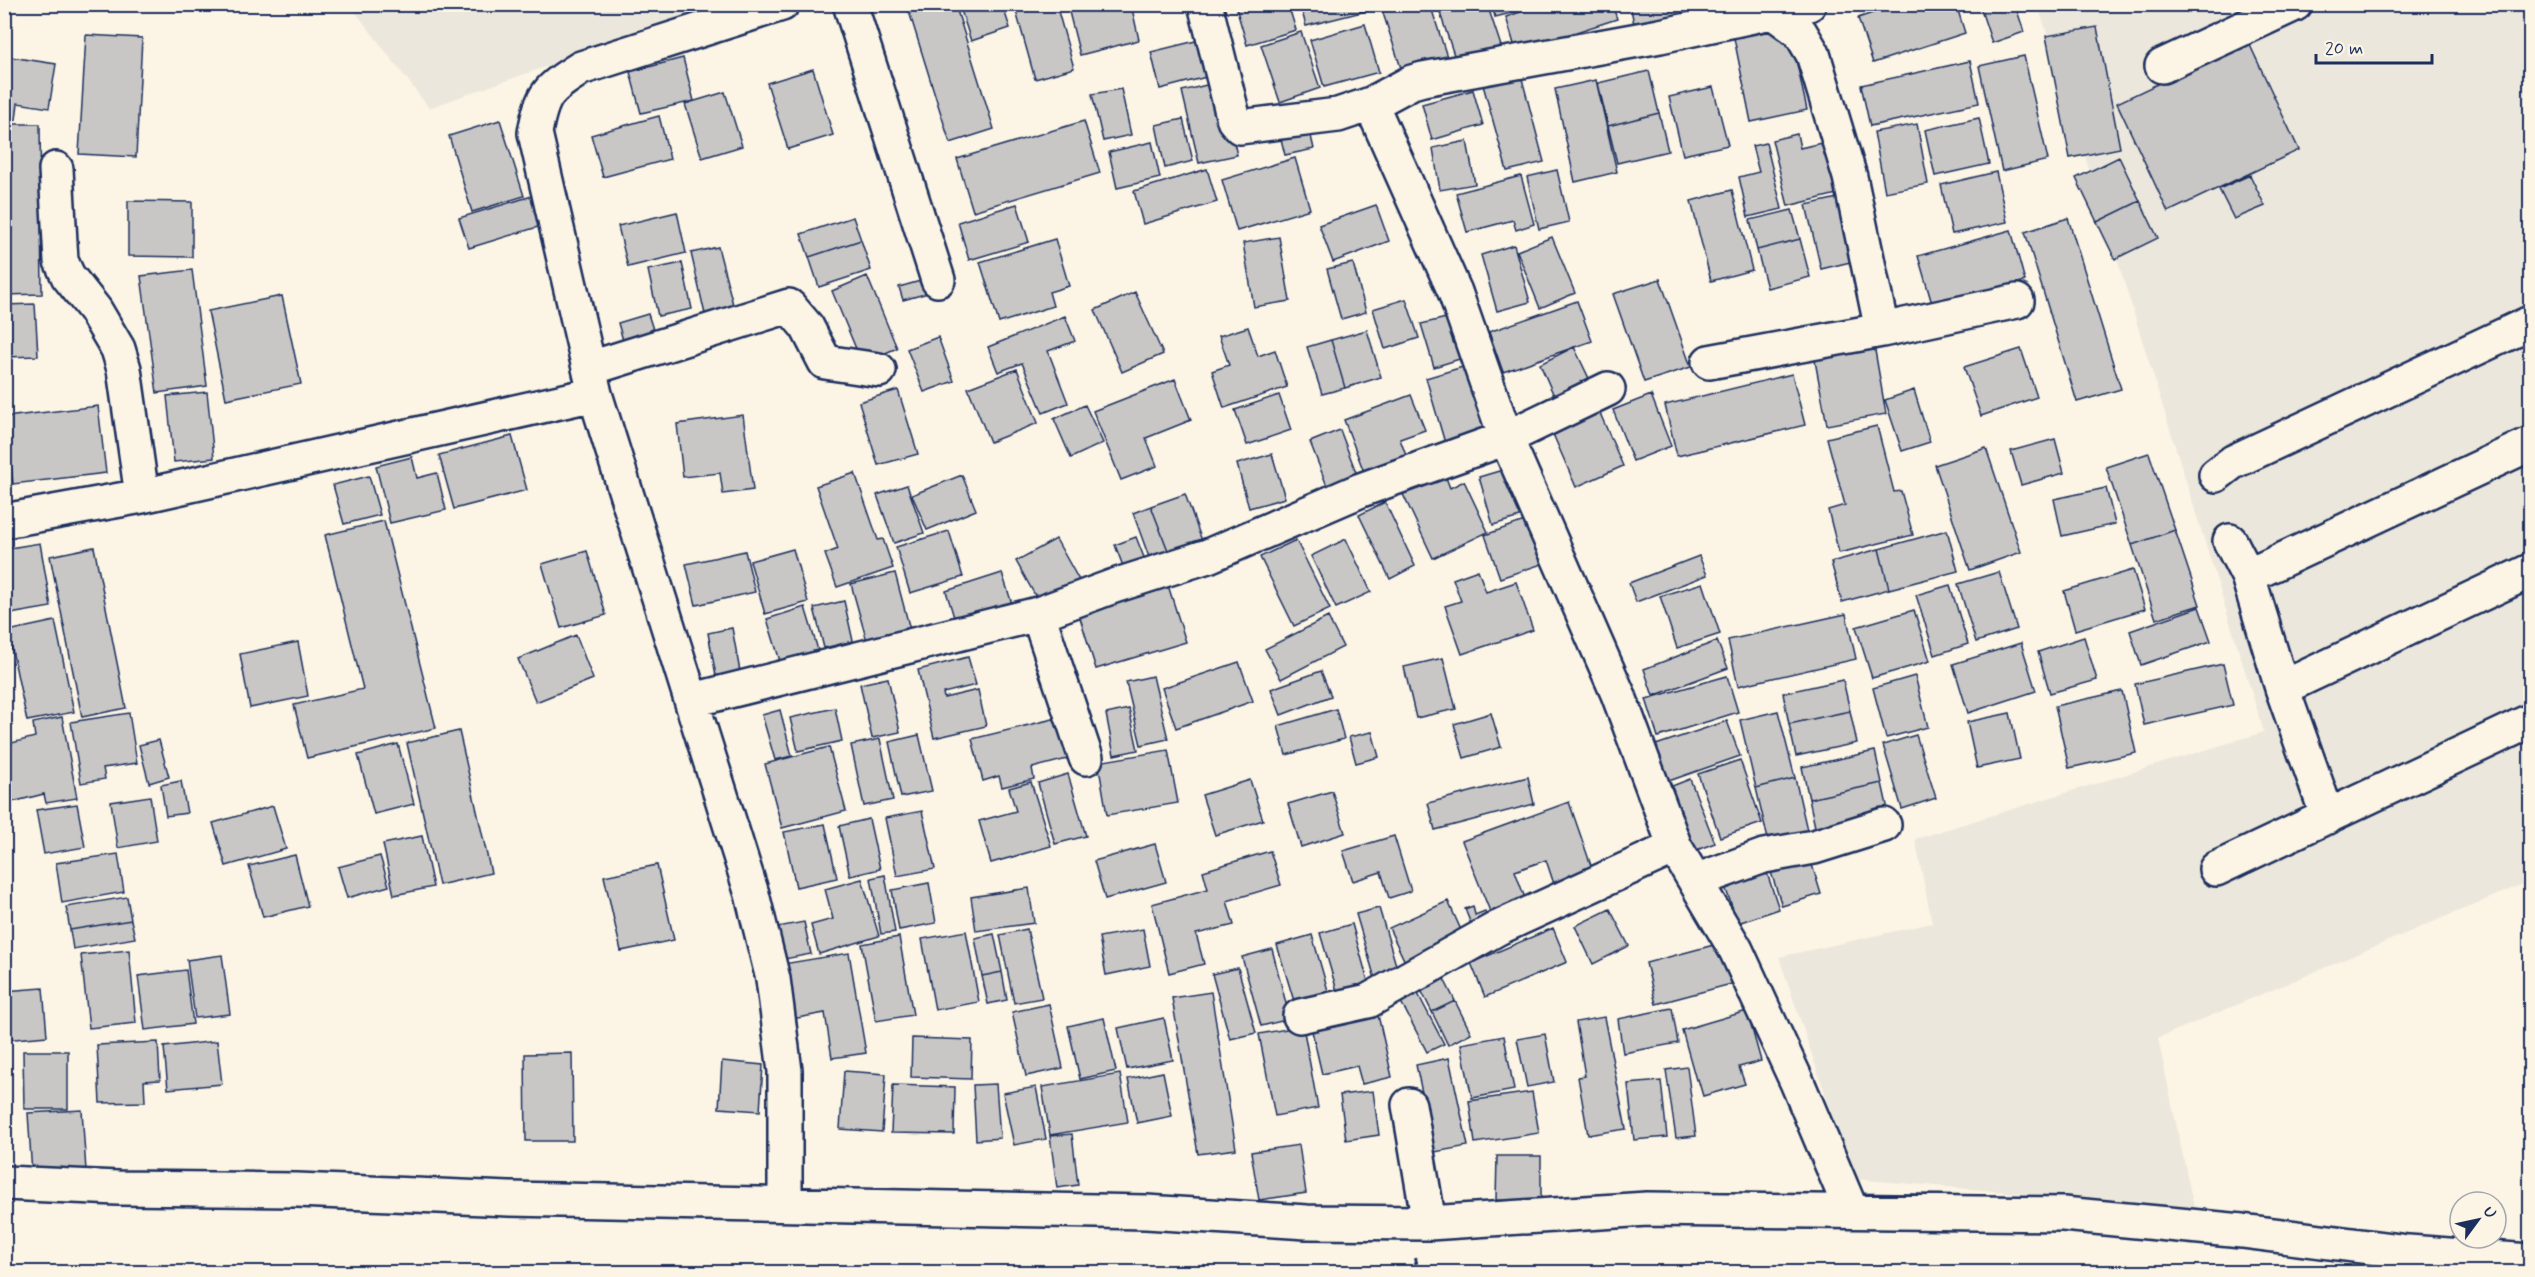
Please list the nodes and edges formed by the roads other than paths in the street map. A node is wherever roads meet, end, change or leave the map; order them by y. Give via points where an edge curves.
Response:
1 (782, 4) edge
2 (850, 4) edge
3 (1205, 4) edge
4 (1809, 4) edge
5 (2295, 4) edge
6 (1773, 9) edge
7 (2162, 66) dead end
8 (1371, 104) junction
9 (56, 169) dead end
10 (938, 280) dead end
11 (2017, 301) dead end
12 (2530, 323) edge
13 (1882, 330) junction
14 (1709, 362) dead end
15 (879, 370) dead end
16 (593, 381) junction
17 (1608, 389) dead end
18 (1506, 438) junction
19 (2530, 444) edge
20 (2216, 475) dead end
21 (142, 496) junction
22 (4, 521) edge
23 (2230, 541) dead end
24 (2530, 571) edge
25 (2248, 576) junction
26 (1038, 614) junction
27 (2282, 688) junction
28 (693, 700) junction
29 (2530, 721) edge
30 (1086, 758) dead end
31 (2328, 817) junction
32 (1884, 825) dead end
33 (1675, 847) junction
34 (2216, 869) dead end
35 (1695, 881) junction
36 (1300, 1016) dead end
37 (1408, 1105) dead end
38 (4, 1184) edge
39 (785, 1204) junction
40 (1851, 1210) junction
41 (1429, 1223) junction
42 (2530, 1261) edge

1 - 16 street via 581,68 557,83 540,104 535,133
2 - 10 street
3 - 8 street via 1234,120 1240,127 1338,116
4 - 6 street
5 - 7 street
6 - 8 street via 1423,79
6 - 13 street via 1800,32 1813,54 1850,177
8 - 18 street via 1455,292
9 - 21 street via 61,261 118,349
11 - 13 street
12 - 20 street via 2233,462
13 - 14 street
15 - 16 street via 825,362 807,327 789,306
16 - 21 street
16 - 28 street
17 - 18 street
18 - 26 street via 1361,490 1208,556
18 - 33 street via 1618,694
19 - 25 street
21 - 22 street
23 - 25 street
24 - 27 street
25 - 27 street
26 - 28 street
26 - 30 street
27 - 31 street
28 - 39 street via 752,894 773,979 785,1071
29 - 31 street
31 - 34 street
32 - 35 street via 1814,847 1764,856
33 - 35 street
33 - 36 street via 1498,928 1368,1000
35 - 40 street via 1736,950
37 - 41 street
38 - 39 street
39 - 41 street
40 - 41 street via 1647,1209
40 - 42 street via 2063,1214 2408,1252

